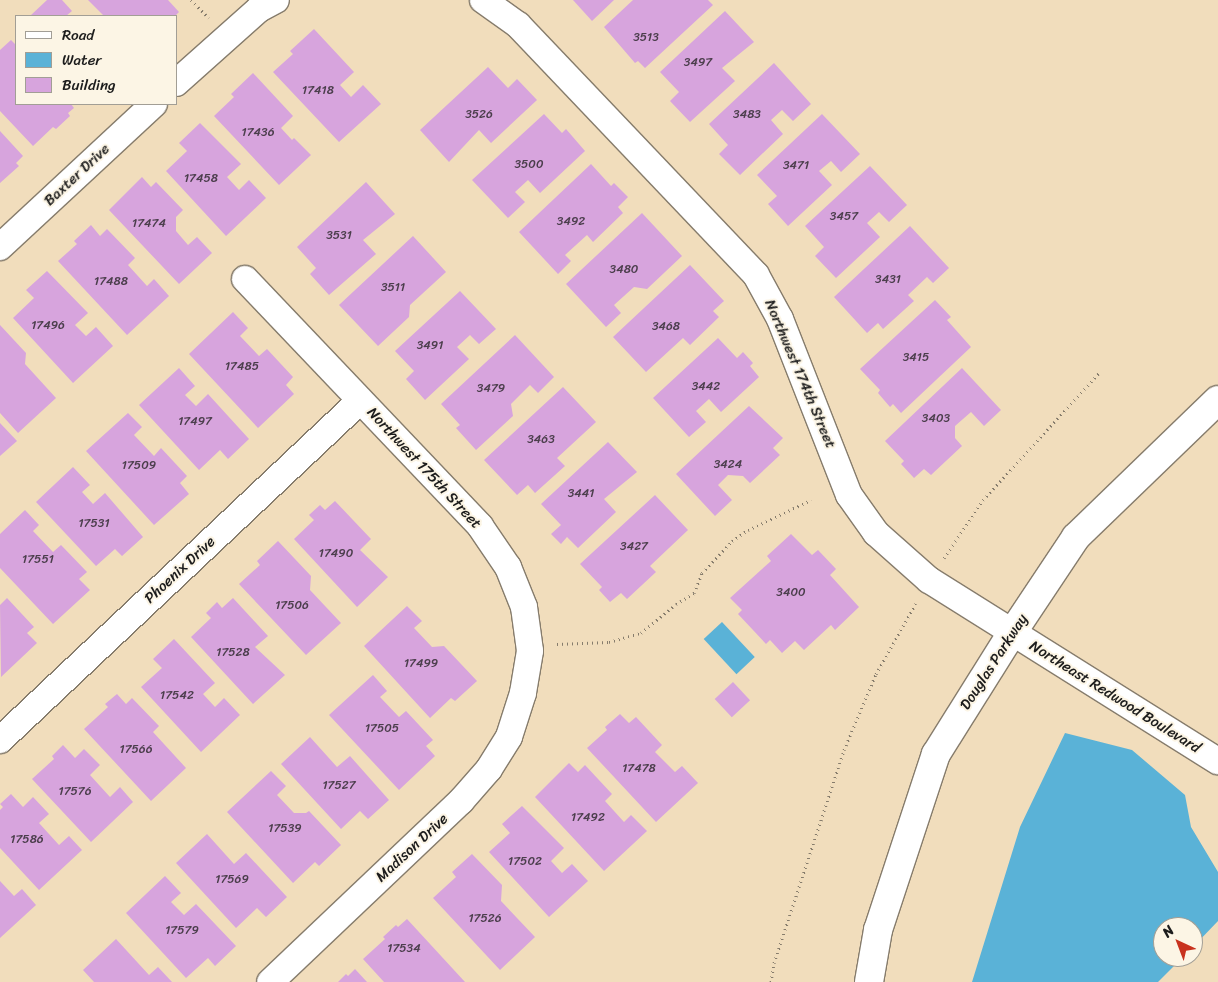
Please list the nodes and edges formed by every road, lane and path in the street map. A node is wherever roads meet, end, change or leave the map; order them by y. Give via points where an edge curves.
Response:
1 (483, 0) edge
2 (268, 5) edge
3 (178, 81) edge
4 (153, 105) edge
5 (0, 247) edge
6 (245, 279) dead end
7 (1100, 372) dead end
8 (1218, 400) edge
9 (360, 401) junction
10 (811, 500) dead end
11 (928, 580) junction
12 (1012, 633) junction
13 (529, 645) junction
14 (523, 693) joint
15 (0, 740) edge
16 (1218, 761) edge
17 (270, 982) edge
18 (771, 982) edge
19 (868, 982) edge

1 - 11 street, Northwest 174th Street via 518,25 756,275 780,319 849,495 876,533
2 - 3 street
4 - 5 street, Baxter Drive
6 - 9 street, Northwest 175th Street
7 - 11 path via 983,500
8 - 12 street, Douglas Parkway via 1076,537
9 - 13 street, Northwest 175th Street via 485,532 508,566 524,607
9 - 15 street, Phoenix Drive
10 - 13 path via 732,541 702,573 694,593 641,633 610,642
11 - 12 street, Northwest 174th Street
11 - 18 path via 876,674 844,750 774,963
12 - 16 street, Northeast Redwood Boulevard
12 - 19 street, Douglas Parkway via 936,754 878,930
13 - 14 street, Northwest 175th Street
14 - 17 street, Madison Drive via 509,737 489,769 461,801

